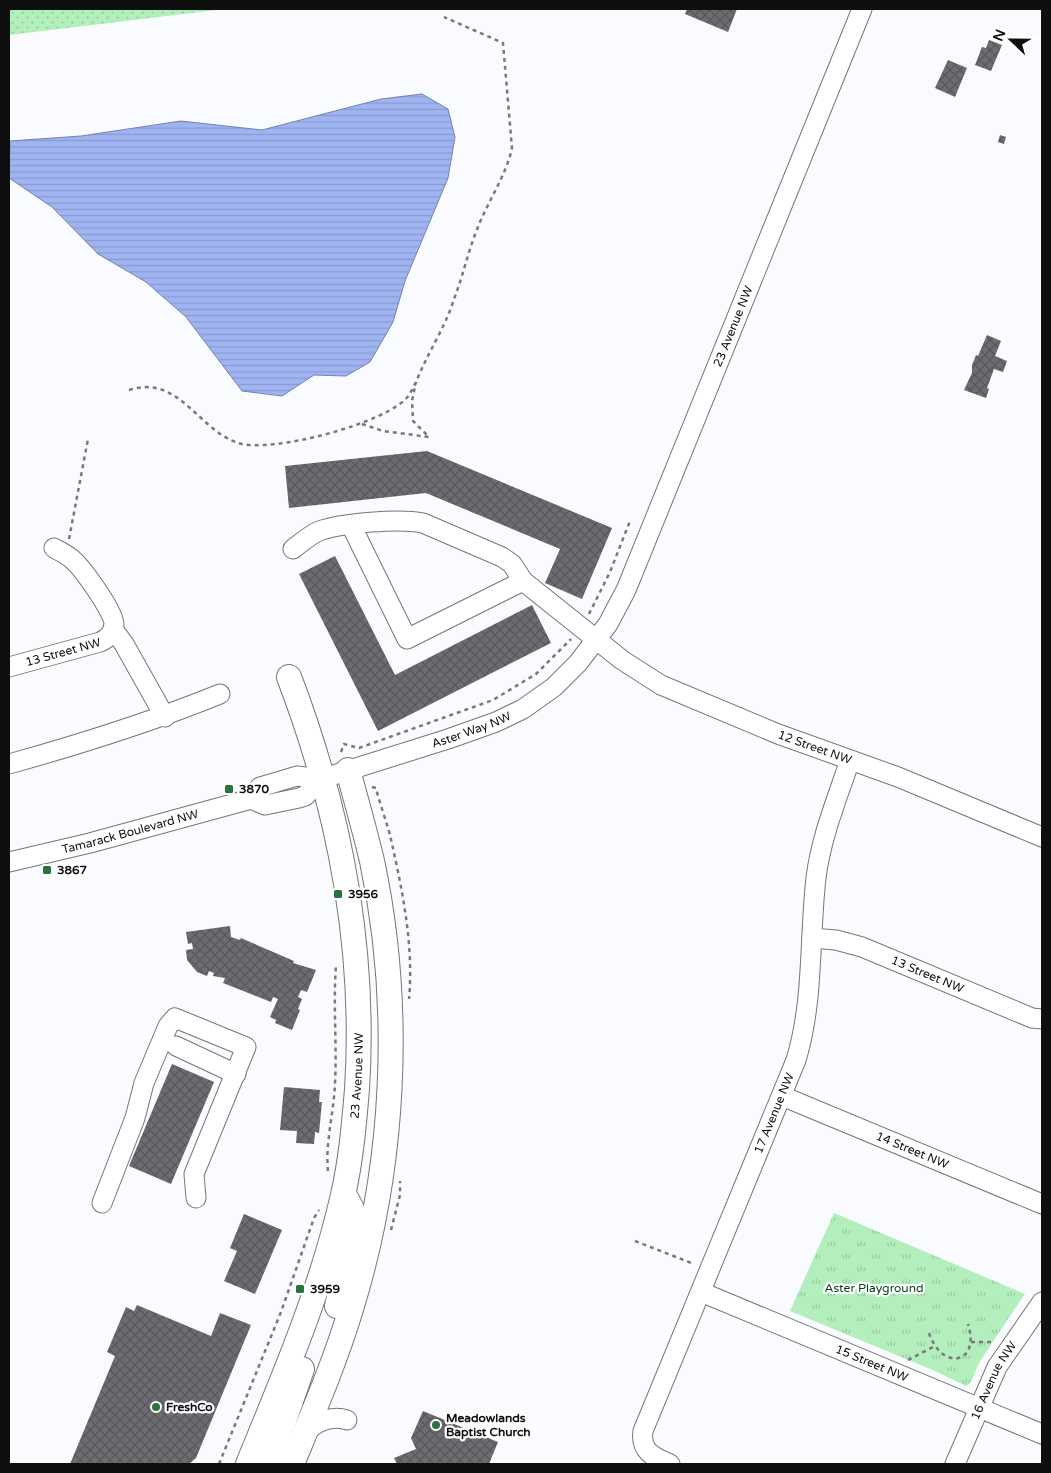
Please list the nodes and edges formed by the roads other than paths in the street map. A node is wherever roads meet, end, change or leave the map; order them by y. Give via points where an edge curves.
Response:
1 (862, 9) edge
2 (351, 524) junction
3 (293, 549) dead end
4 (60, 551) road end
5 (523, 581) junction
6 (113, 629) junction
7 (598, 640) junction
8 (9, 667) edge
9 (289, 677) dead end
10 (220, 694) dead end
11 (165, 716) junction
12 (850, 760) junction
13 (345, 761) junction
14 (9, 764) edge
15 (321, 779) junction
16 (1042, 837) edge
17 (9, 862) edge
18 (812, 938) junction
19 (1042, 1019) edge
20 (176, 1046) dead end
21 (236, 1074) junction
22 (388, 1081) junction
23 (782, 1096) junction
24 (344, 1194) junction
25 (196, 1198) dead end
26 (102, 1203) dead end
27 (1042, 1204) edge
28 (701, 1292) junction
29 (1042, 1302) edge
30 (310, 1308) junction
31 (321, 1392) junction
32 (978, 1407) junction
33 (347, 1420) dead end
34 (305, 1432) junction
35 (1042, 1434) edge
36 (248, 1464) edge
37 (269, 1464) edge
38 (292, 1464) edge
39 (670, 1464) edge
40 (955, 1464) edge

1 - 7 street, 23 Avenue NW via 626,590
2 - 3 street, 12 Street NW via 318,531
2 - 5 street, 12 Street NW via 412,520 423,523 502,557 512,564
2 - 5 street via 407,639
4 - 6 street via 77,564 111,612
5 - 7 street, 12 Street NW
6 - 8 street, 13 Street NW via 100,642
6 - 11 street
7 - 12 street, 12 Street NW via 641,673 673,691
7 - 13 street, Aster Way NW via 554,687 515,714 448,739
9 - 15 main road, 23 Avenue NW via 307,724
10 - 11 street
11 - 14 street
12 - 16 street, 12 Street NW
12 - 18 street, 17 Avenue NW via 819,859
13 - 15 street, Aster Way NW
13 - 22 main road via 372,861 382,919 387,976
15 - 17 street, Tamarack Boulevard NW via 299,798 265,805 252,799
15 - 22 main road via 337,792 355,849
15 - 24 main road, 23 Avenue NW via 347,884 358,984 359,1061 352,1151
18 - 19 street, 13 Street NW via 862,947 1032,1018
18 - 23 street, 17 Avenue NW via 804,1029
20 - 21 street
21 - 25 street via 194,1174
21 - 26 street via 246,1047 176,1018 168,1026 144,1082 135,1118
22 - 31 main road via 376,1212 352,1308
23 - 27 street, 14 Street NW
23 - 28 street, 17 Avenue NW
24 - 30 main road, 23 Avenue NW
24 - 31 main road via 352,1209 355,1227
28 - 32 street, 15 Street NW
28 - 39 street, 17 Avenue NW via 643,1431 645,1449 654,1458
29 - 32 street, 16 Avenue NW via 1005,1353
30 - 36 main road, 23 Avenue NW
30 - 37 main road via 300,1377
31 - 34 main road
32 - 35 street, 15 Street NW
32 - 40 street, 16 Avenue NW
33 - 34 street via 322,1421
34 - 38 main road

